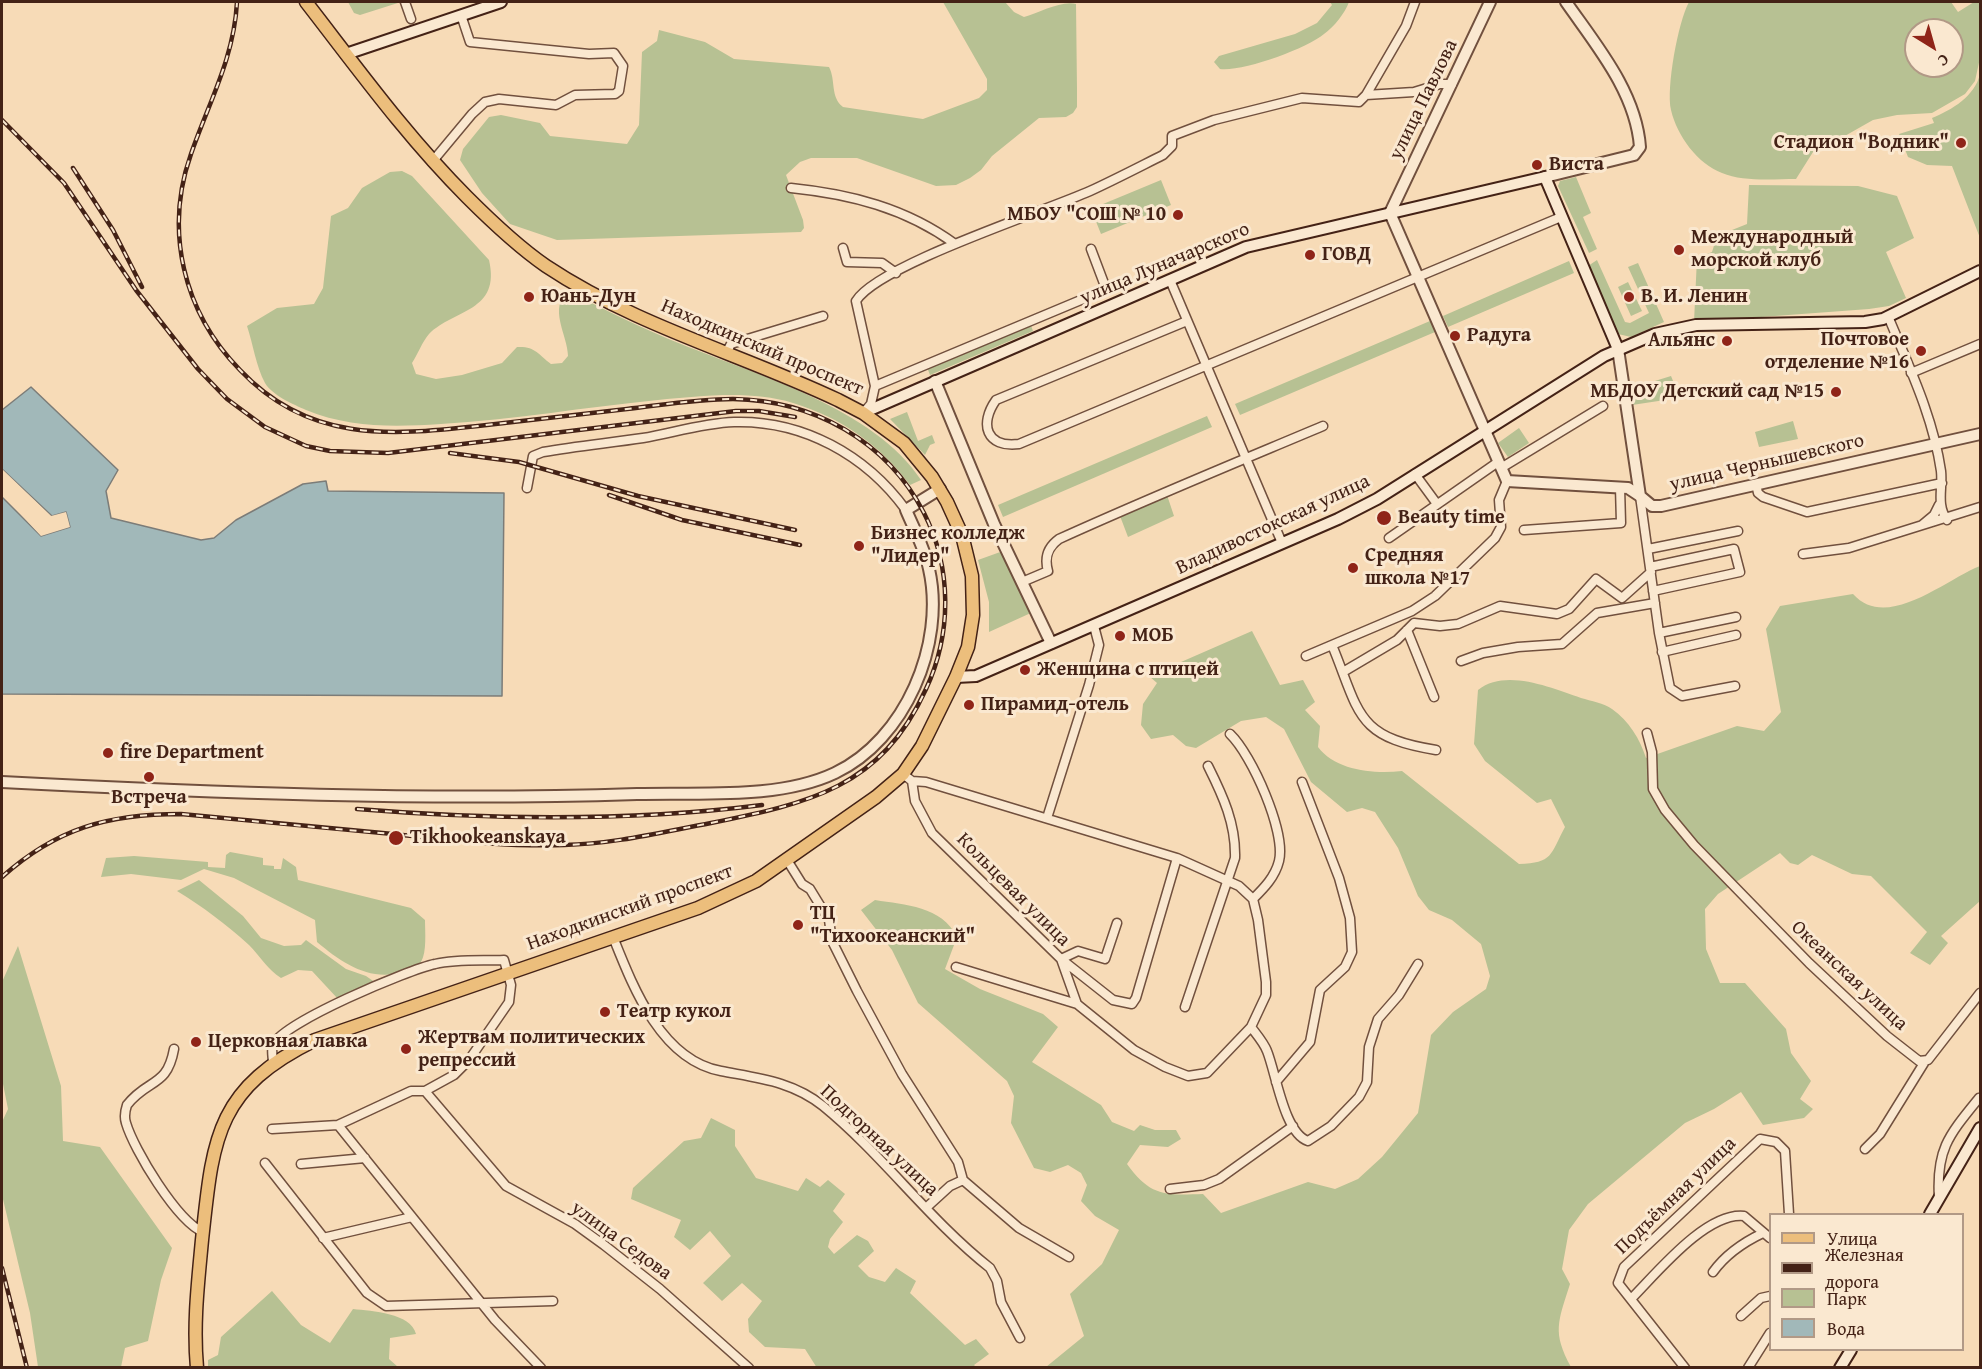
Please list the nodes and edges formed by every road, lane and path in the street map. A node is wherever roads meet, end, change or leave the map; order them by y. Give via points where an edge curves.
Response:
1 (306, 2) edge
2 (405, 2) edge
3 (501, 2) edge
4 (1415, 2) edge
5 (1490, 2) edge
6 (1566, 2) edge
7 (461, 15) junction
8 (411, 19) dead end
9 (346, 54) junction
10 (1452, 84) junction
11 (1366, 95) junction
12 (432, 162) junction
13 (1545, 177) junction
14 (791, 188) dead end
15 (1390, 213) junction
16 (1562, 217) junction
17 (955, 244) junction
18 (843, 248) dead end
19 (1091, 249) dead end
20 (1980, 271) edge
21 (896, 273) junction
22 (1417, 278) junction
23 (1170, 280) junction
24 (823, 316) dead end
25 (1888, 316) junction
26 (1187, 321) junction
27 (1980, 344) edge
28 (1618, 349) junction
29 (726, 353) junction
30 (1207, 366) junction
31 (1911, 373) junction
32 (935, 381) junction
33 (875, 386) junction
34 (1603, 406) dead end
35 (863, 413) junction
36 (1323, 426) dead end
37 (1484, 430) junction
38 (1980, 434) edge
39 (1937, 444) junction
40 (1247, 459) junction
41 (1499, 465) junction
42 (1416, 474) junction
43 (1507, 481) junction
44 (1942, 483) junction
45 (1756, 484) junction
46 (527, 488) dead end
47 (1620, 488) junction
48 (940, 489) junction
49 (1640, 496) junction
50 (1437, 504) junction
51 (1939, 505) junction
52 (1980, 507) edge
53 (906, 510) junction
54 (1947, 520) junction
55 (1919, 527) junction
56 (1524, 530) dead end
57 (1738, 531) dead end
58 (1389, 538) dead end
59 (1282, 543) junction
60 (1648, 549) junction
61 (1803, 554) dead end
62 (1650, 569) junction
63 (1022, 582) junction
64 (1653, 591) junction
65 (1655, 603) junction
66 (1412, 611) junction
67 (1736, 617) dead end
68 (1094, 626) junction
69 (1411, 626) junction
70 (1659, 633) junction
71 (1736, 635) dead end
72 (1051, 643) junction
73 (1332, 645) junction
74 (1662, 651) junction
75 (1306, 656) dead end
76 (1461, 661) dead end
77 (1343, 672) junction
78 (956, 677) junction
79 (1735, 686) dead end
80 (1434, 698) dead end
81 (1647, 733) dead end
82 (1230, 734) dead end
83 (1436, 750) dead end
84 (1208, 766) dead end
85 (907, 777) junction
86 (2, 782) edge
87 (1302, 782) dead end
88 (1047, 818) junction
89 (1177, 858) junction
90 (787, 860) junction
91 (1227, 880) junction
92 (1253, 899) junction
93 (1118, 923) dead end
94 (613, 938) junction
95 (1061, 959) junction
96 (1418, 964) dead end
97 (956, 967) dead end
98 (508, 973) junction
99 (1980, 993) edge
100 (1077, 1004) junction
101 (1185, 1007) dead end
102 (1251, 1027) junction
103 (174, 1049) dead end
104 (1926, 1061) junction
105 (273, 1063) junction
106 (1276, 1082) junction
107 (425, 1091) junction
108 (1980, 1098) edge
109 (339, 1125) junction
110 (1293, 1126) junction
111 (1980, 1128) edge
112 (272, 1129) dead end
113 (1865, 1149) dead end
114 (365, 1158) junction
115 (265, 1163) dead end
116 (301, 1164) dead end
117 (963, 1180) junction
118 (1170, 1189) dead end
119 (1939, 1198) junction
120 (927, 1206) junction
121 (1789, 1213) edge
122 (1931, 1213) edge
123 (412, 1217) junction
124 (203, 1232) junction
125 (1767, 1235) edge
126 (323, 1238) junction
127 (1069, 1257) dead end
128 (1713, 1272) dead end
129 (1769, 1296) edge
130 (1631, 1299) junction
131 (553, 1301) dead end
132 (484, 1304) junction
133 (1741, 1316) dead end
134 (1769, 1335) edge
135 (1020, 1338) dead end
136 (1850, 1351) edge
137 (197, 1368) edge
138 (541, 1368) edge
139 (749, 1368) edge
140 (1685, 1368) edge
141 (1748, 1368) edge
142 (1840, 1368) edge

1 - 9 main road, Находкинский проспект
2 - 8 street
3 - 7 street
4 - 11 street via 1406,26
5 - 10 street, улица Павлова
6 - 13 street, улица Луначарского via 1627,98 1640,139 1639,152
7 - 9 street
7 - 12 street via 470,42 614,53 623,66 621,84 615,94 575,95 556,105 499,99 485,102
9 - 12 main road, Находкинский проспект
10 - 11 street via 1414,92
10 - 15 street, улица Павлова
11 - 17 street via 1359,102 1302,98 1214,120 1172,136 1172,146 1163,155 1089,192
12 - 29 main road, Находкинский проспект via 498,227 547,266 626,310
13 - 15 street, улица Луначарского
13 - 16 street
14 - 17 street via 836,192 880,204
15 - 22 street
15 - 23 street, улица Луначарского via 1257,243
16 - 22 street
16 - 28 street
17 - 21 street
18 - 21 street via 847,262 882,263
19 - 33 street via 1105,286 1100,292
20 - 25 street, Владивостокская улица
21 - 33 street via 870,286 856,301
22 - 30 street
22 - 37 street
23 - 26 street
23 - 32 street, улица Луначарского
24 - 29 street via 731,344
25 - 28 street, Владивостокская улица via 1864,322 1681,327
25 - 31 street
26 - 30 street
26 - 30 street via 996,400 988,410 987,430 1005,446 1019,444
27 - 31 street
28 - 37 street, Владивостокская улица
28 - 49 street
29 - 35 main road, Находкинский проспект
30 - 40 street
31 - 39 street
32 - 35 street, улица Луначарского
32 - 63 street via 984,502
33 - 35 street via 871,404
34 - 41 street
35 - 48 main road, Находкинский проспект via 904,443
36 - 40 street
37 - 41 street
37 - 42 street, Владивостокская улица
38 - 39 street, улица Чернышевского
39 - 44 street
39 - 45 street, улица Чернышевского
40 - 59 street
40 - 63 street via 1196,477 1059,538 1049,550 1048,571
41 - 43 street
41 - 50 street
42 - 50 street
42 - 59 street, Владивостокская улица via 1360,508
43 - 47 street, улица Чернышевского
43 - 66 street via 1498,500 1501,527 1495,538 1435,596
44 - 45 street via 1807,512 1763,496
44 - 51 street
45 - 49 street, улица Чернышевского via 1661,506 1652,506
46 - 53 street via 533,456 543,452 734,422 774,426 829,442 885,484
47 - 49 street, улица Чернышевского
47 - 56 street via 1620,523
48 - 53 street
48 - 78 main road, Находкинский проспект via 962,535 972,576 971,632
49 - 60 street
50 - 58 street
51 - 54 street
51 - 55 street via 1934,515
52 - 54 street
53 - 86 street via 925,555 932,584 930,628 920,671 900,713 872,747 847,766 807,784 771,790 499,798
54 - 55 street
55 - 61 street via 1835,551
57 - 60 street
59 - 68 street, Владивостокская улица
60 - 62 street
62 - 64 street
62 - 64 street via 1734,549 1740,572
62 - 69 street via 1622,598 1596,579 1569,609 1557,614 1500,606 1458,624
63 - 72 street
64 - 65 street
65 - 70 street
65 - 76 street via 1597,613 1562,644 1483,652
66 - 69 street
66 - 73 street
67 - 70 street
68 - 72 street, Владивостокская улица
68 - 88 street via 1099,645
69 - 77 street via 1397,640
69 - 80 street
70 - 74 street
71 - 74 street
72 - 78 street, Владивостокская улица via 976,676
73 - 75 street
73 - 77 street
74 - 79 street via 1670,688 1675,693 1682,696
77 - 83 street via 1362,718 1372,729 1411,746
78 - 85 main road, Находкинский проспект
81 - 104 street, Океанская улица via 1652,752 1650,778 1658,802 1694,845 1887,1036
82 - 92 street via 1254,768 1274,820 1281,852 1274,875
84 - 91 street via 1236,835 1235,858
85 - 88 street
85 - 90 main road, Находкинский проспект
85 - 95 street, Кольцевая улица via 933,833
87 - 106 street via 1339,878 1350,918 1352,952 1345,967 1320,990 1310,1042
88 - 89 street
89 - 91 street
89 - 95 street via 1132,1004 1113,1000
90 - 94 main road, Находкинский проспект via 723,898
90 - 117 street, Подгорная улица via 829,920 836,948 864,1004 902,1074 958,1162
91 - 92 street
91 - 101 street
92 - 102 street via 1266,995
93 - 95 street via 1105,959 1078,951
94 - 98 main road, Находкинский проспект
94 - 120 street, Подгорная улица via 631,979 666,1039 692,1059 718,1070 780,1082 802,1092 822,1105
95 - 100 street, Кольцевая улица
96 - 110 street via 1378,1019 1369,1047 1367,1082 1359,1097 1330,1126 1308,1141
97 - 100 street
98 - 105 main road, Находкинский проспект via 335,1032
98 - 105 street via 504,960 436,964 324,1009 287,1029 273,1045
98 - 107 street via 508,1002 469,1060 454,1075
99 - 104 street
100 - 102 street via 1134,1050 1188,1076 1207,1073
102 - 106 street via 1267,1049
103 - 124 street via 171,1068 165,1076 142,1089 127,1105 126,1122 154,1176 192,1226
104 - 113 street via 1880,1134
105 - 124 main road, Находкинский проспект via 244,1089 219,1130 210,1167
106 - 110 street
107 - 109 street via 411,1092
107 - 139 street, улица Седова via 506,1186 604,1245
108 - 119 street via 1942,1151
109 - 112 street
109 - 114 street
110 - 118 street via 1219,1179
111 - 119 street
114 - 116 street
114 - 123 street
115 - 126 street
117 - 120 street
117 - 127 street, Подгорная улица via 1019,1228
119 - 122 street
120 - 135 street, Подгорная улица via 990,1268 1001,1302
121 - 130 street, Подъёмная улица via 1782,1146 1760,1139 1648,1242 1620,1273 1618,1283
123 - 126 street
123 - 132 street
124 - 137 main road, Находкинский проспект via 194,1328
125 - 128 street via 1745,1242
125 - 130 street via 1744,1216 1720,1220 1684,1247
126 - 132 street via 367,1293 386,1306
129 - 133 street via 1761,1298
130 - 140 street, Подъёмная улица
131 - 132 street
132 - 138 street
134 - 141 street
136 - 142 street

